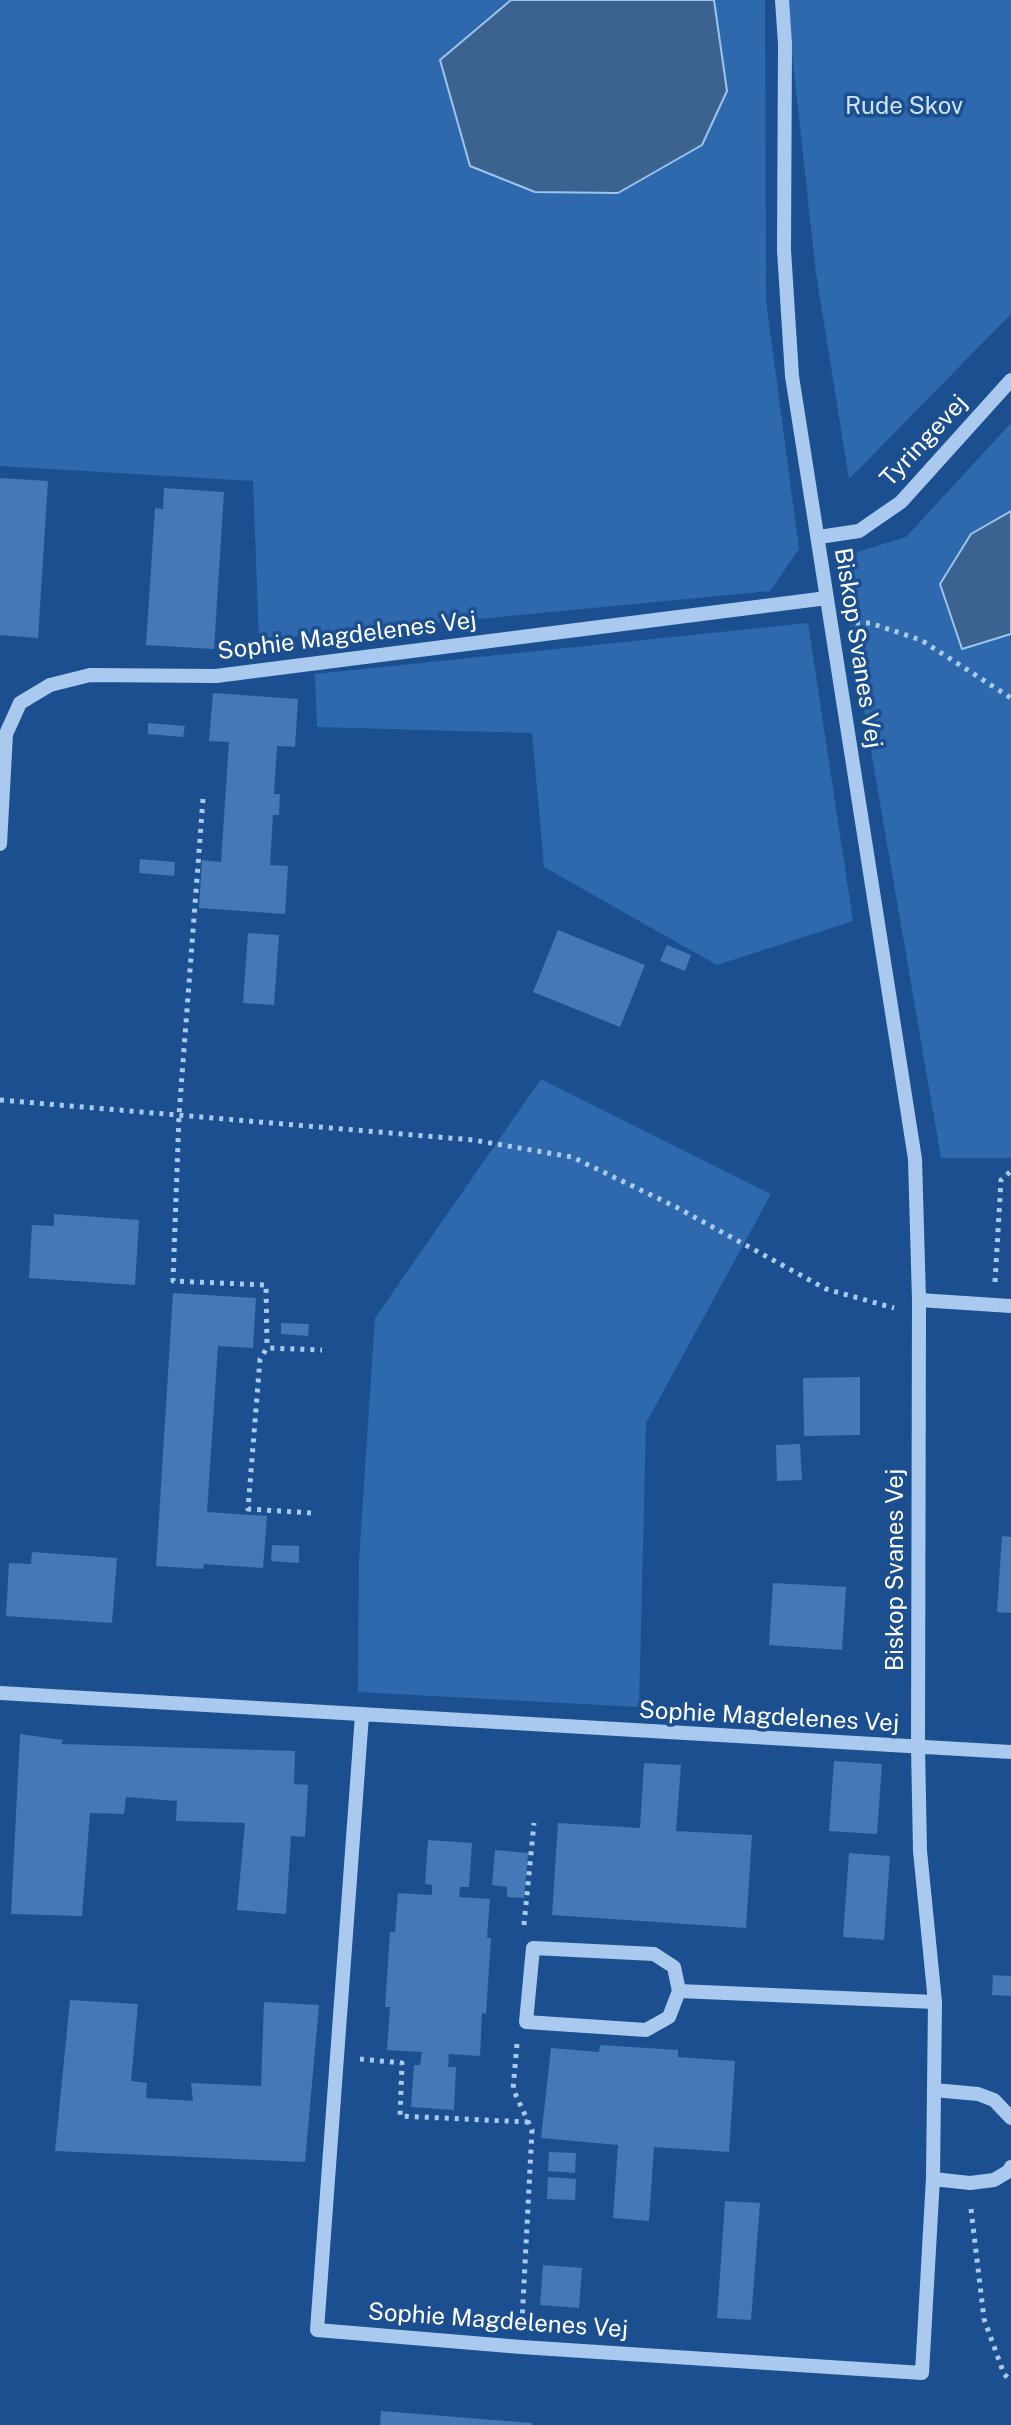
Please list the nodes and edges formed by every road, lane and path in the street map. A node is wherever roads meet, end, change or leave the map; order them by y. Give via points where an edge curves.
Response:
1 (782, 0) edge
2 (1011, 380) edge
3 (819, 537) junction
4 (827, 598) junction
5 (831, 624) junction
6 (1011, 698) edge
7 (203, 799) dead end
8 (0, 844) edge
9 (0, 1100) edge
10 (179, 1115) junction
11 (1011, 1171) edge
12 (994, 1305) junction
13 (1011, 1306) edge
14 (919, 1307) junction
15 (267, 1348) junction
16 (322, 1350) dead end
17 (311, 1513) dead end
18 (0, 1693) edge
19 (362, 1715) junction
20 (918, 1747) junction
21 (1011, 1752) edge
22 (534, 1823) dead end
23 (533, 1948) junction
24 (679, 1991) junction
25 (935, 2002) junction
26 (526, 2022) junction
27 (336, 2057) junction
28 (934, 2090) junction
29 (1011, 2118) edge
30 (528, 2122) junction
31 (1011, 2167) edge
32 (933, 2179) junction
33 (971, 2206) dead end
34 (521, 2347) junction
35 (1011, 2381) edge

1 - 3 street, Biskop Svanes Vej via 784,250 792,376
2 - 3 street, Tyringevej via 901,502 859,531
3 - 4 street, Biskop Svanes Vej
4 - 5 street, Biskop Svanes Vej
4 - 8 street, Sophie Magdelenes Vej via 216,676 90,675 50,685 20,703 6,734
5 - 6 path via 870,623 921,640
5 - 14 street, Biskop Svanes Vej via 915,1159
7 - 10 path
9 - 10 path
10 - 14 path via 473,1140 572,1157 826,1289
10 - 15 path via 173,1281 266,1285
11 - 12 path via 1001,1180
12 - 13 street
12 - 14 street
14 - 20 street, Biskop Svanes Vej
15 - 16 path
15 - 17 path via 260,1359 248,1509
18 - 19 street, Sophie Magdelenes Vej
19 - 20 street, Sophie Magdelenes Vej
19 - 27 street, Sophie Magdelenes Vej
20 - 21 street
20 - 25 street, Sophie Magdelenes Vej via 920,1851
22 - 23 path via 523,1938
23 - 24 street via 654,1954 674,1967
23 - 26 street
24 - 25 street
24 - 26 street via 669,2017 646,2030
25 - 28 street, Sophie Magdelenes Vej
26 - 30 path via 518,2035 513,2089
27 - 30 path via 402,2063 400,2116
27 - 34 street, Sophie Magdelenes Vej via 317,2330
28 - 29 street via 986,2097
28 - 32 street, Sophie Magdelenes Vej
30 - 34 path via 532,2130
31 - 32 street via 994,2180
32 - 34 street, Sophie Magdelenes Vej via 922,2373
33 - 35 path via 984,2319

